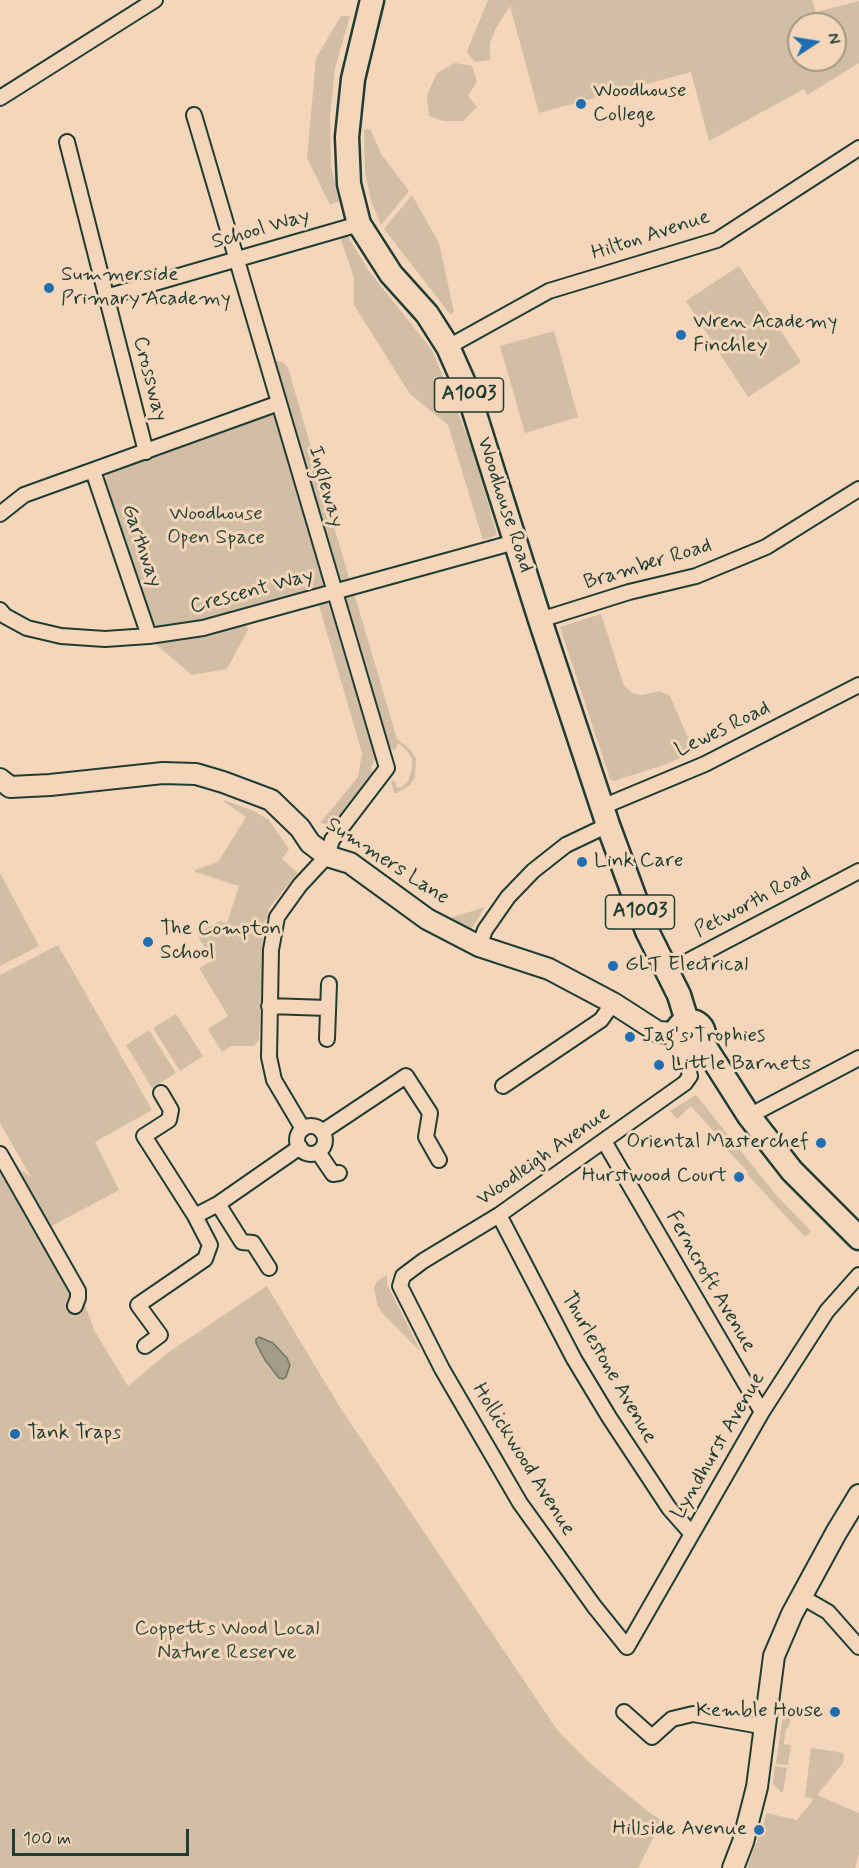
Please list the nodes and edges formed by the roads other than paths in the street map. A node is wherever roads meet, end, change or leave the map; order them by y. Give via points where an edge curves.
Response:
1 (155, 0) edge
2 (372, 0) edge
3 (0, 98) edge
4 (194, 115) dead end
5 (67, 142) dead end
6 (859, 148) edge
7 (359, 224) junction
8 (237, 258) junction
9 (106, 297) junction
10 (448, 347) junction
11 (279, 403) junction
12 (146, 452) junction
13 (93, 471) junction
14 (859, 489) edge
15 (0, 514) edge
16 (515, 542) junction
17 (334, 592) junction
18 (0, 610) edge
19 (540, 620) junction
20 (149, 636) junction
21 (859, 685) edge
22 (3, 786) edge
23 (605, 816) junction
24 (327, 856) junction
25 (859, 871) edge
26 (479, 946) junction
27 (667, 972) junction
28 (329, 984) dead end
29 (613, 1003) junction
30 (269, 1006) junction
31 (327, 1008) junction
32 (688, 1036) junction
33 (327, 1039) dead end
34 (859, 1058) edge
35 (503, 1086) dead end
36 (161, 1093) dead end
37 (749, 1116) junction
38 (303, 1129) junction
39 (322, 1132) junction
40 (604, 1141) junction
41 (300, 1147) junction
42 (318, 1152) junction
43 (0, 1154) edge
44 (440, 1160) dead end
45 (339, 1173) dead end
46 (218, 1204) junction
47 (500, 1215) junction
48 (195, 1216) junction
49 (859, 1238) edge
50 (269, 1268) dead end
51 (859, 1275) edge
52 (400, 1286) joint
53 (75, 1306) dead end
54 (145, 1346) dead end
55 (762, 1412) junction
56 (859, 1495) edge
57 (692, 1534) junction
58 (802, 1597) junction
59 (627, 1647) joint
60 (859, 1647) edge
61 (624, 1712) dead end
62 (766, 1727) junction
63 (733, 1868) edge

1 - 3 street
2 - 7 main road, Woodhouse Road / A1003 via 353,80 347,137 349,184
4 - 8 street, Ingleway
5 - 9 street, Crossway
6 - 10 street, Hilton Avenue via 717,240 549,291
7 - 8 street, School Way
7 - 10 main road, Woodhouse Road / A1003 via 391,274 427,314
8 - 9 street, School Way
8 - 11 street, Ingleway
9 - 12 street, Crossway
10 - 16 main road, Woodhouse Road / A1003 via 468,392
11 - 12 street
11 - 17 street, Ingleway
12 - 13 street
13 - 15 street via 24,495
13 - 20 street, Garthway
14 - 19 street, Bramber Road via 766,547 696,576
16 - 17 street, Crescent Way
16 - 19 main road, Woodhouse Road / A1003
17 - 20 street, Crescent Way via 203,628
17 - 24 street, Ingleway via 387,768 332,840
18 - 20 street, Crescent Way via 27,628 61,636
19 - 23 main road, Woodhouse Road / A1003
21 - 23 street, Lewes Road
22 - 24 street, Summers Lane via 50,785 163,772 196,774 271,800
23 - 26 street, Lewes Road via 533,871 508,897
23 - 27 main road, Woodhouse Road / A1003 via 647,931
24 - 26 street, Summers Lane via 350,862 427,919
24 - 30 street via 277,917 271,950
25 - 27 street, Petworth Road
26 - 29 street, Summers Lane via 549,969
27 - 32 main road, Woodhouse Road / A1003 via 679,995
28 - 31 street
29 - 32 street, Summers Lane via 658,1032
29 - 35 street via 601,1020
30 - 31 street
30 - 38 street via 269,1057 274,1080
31 - 33 street
32 - 37 main road, Woodhouse Road / A1003
32 - 40 street, Woodleigh Avenue via 686,1059 690,1076 685,1083
34 - 37 street
36 - 48 street via 171,1110 170,1120 144,1136
37 - 49 main road, Woodhouse Road / A1003 via 792,1171
38 - 39 street via 314,1126
38 - 41 street via 298,1139
39 - 42 street via 325,1141
39 - 44 street via 406,1076 430,1113 426,1137
40 - 47 street, Woodleigh Avenue
40 - 55 street, Ferncroft Avenue
41 - 42 street via 308,1153
41 - 46 street
42 - 45 street via 333,1174
43 - 53 street via 78,1291
46 - 48 street
46 - 50 street via 242,1242 254,1244
47 - 52 street, Woodleigh Avenue via 423,1261 403,1276
47 - 57 street, Thurlestone Avenue via 574,1359 669,1508
48 - 54 street via 210,1245 208,1253 205,1259 138,1305 160,1335
51 - 55 street, Lyndhurst Avenue via 827,1311
52 - 59 street, Hollickwood Avenue via 442,1369 520,1503
55 - 57 street, Lyndhurst Avenue
56 - 58 street
57 - 59 street, Lyndhurst Avenue
58 - 60 street via 828,1612
58 - 62 street via 774,1656
61 - 62 street via 652,1737 672,1719 693,1714
62 - 63 street via 754,1797

